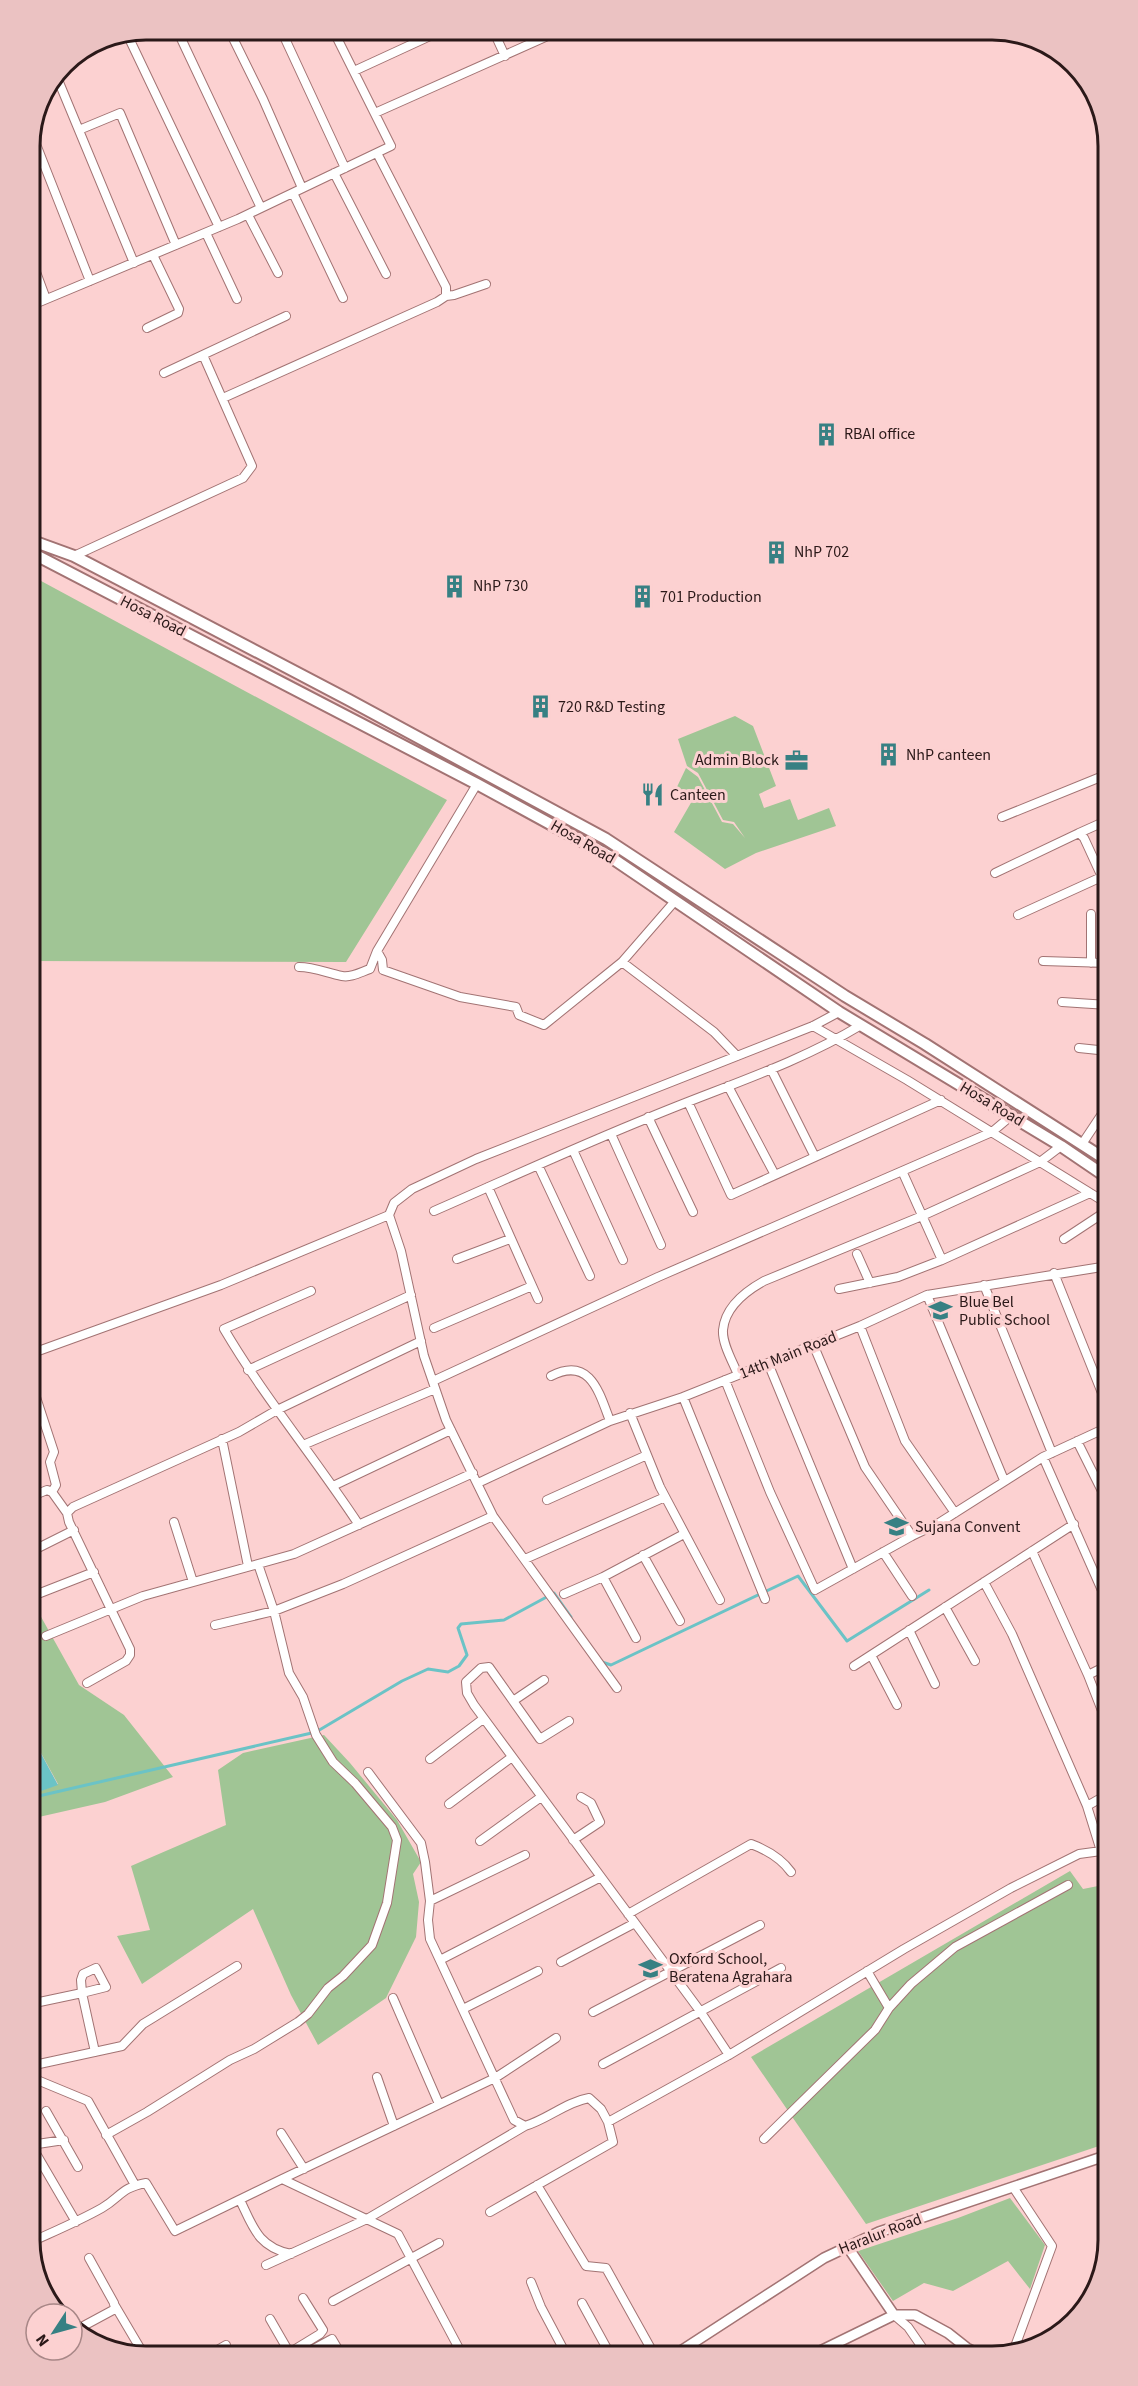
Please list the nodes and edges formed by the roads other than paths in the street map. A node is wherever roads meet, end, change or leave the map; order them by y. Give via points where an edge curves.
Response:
1 (182, 40) edge
2 (234, 40) edge
3 (286, 40) edge
4 (339, 40) edge
5 (421, 40) edge
6 (498, 40) edge
7 (538, 40) edge
8 (131, 41) edge
9 (505, 56) junction
10 (354, 71) junction
11 (60, 85) edge
12 (375, 113) junction
13 (79, 130) junction
14 (377, 153) junction
15 (41, 157) edge
16 (345, 168) junction
17 (334, 173) junction
18 (302, 189) junction
19 (293, 193) junction
20 (261, 208) junction
21 (248, 215) junction
22 (219, 227) junction
23 (206, 232) junction
24 (176, 245) junction
25 (153, 255) junction
26 (134, 263) junction
27 (278, 273) dead end
28 (386, 274) dead end
29 (90, 281) junction
30 (486, 284) dead end
31 (41, 285) edge
32 (446, 296) junction
33 (343, 298) dead end
34 (46, 299) junction
35 (237, 299) dead end
36 (41, 301) edge
37 (286, 316) dead end
38 (147, 328) dead end
39 (203, 355) junction
40 (164, 373) dead end
41 (223, 398) junction
42 (41, 544) edge
43 (74, 556) junction
44 (41, 558) edge
45 (1098, 778) edge
46 (477, 784) junction
47 (1002, 817) dead end
48 (1098, 824) edge
49 (1079, 832) junction
50 (1098, 863) edge
51 (995, 873) dead end
52 (1098, 879) edge
53 (675, 901) junction
54 (1091, 914) dead end
55 (1017, 915) dead end
56 (377, 951) junction
57 (1043, 961) dead end
58 (622, 962) junction
59 (1091, 963) junction
60 (1098, 963) edge
61 (299, 967) dead end
62 (1062, 1002) dead end
63 (1098, 1004) edge
64 (839, 1012) junction
65 (861, 1025) junction
66 (813, 1026) junction
67 (837, 1040) junction
68 (925, 1044) junction
69 (1079, 1048) dead end
70 (1098, 1050) edge
71 (737, 1056) junction
72 (919, 1060) junction
73 (771, 1069) junction
74 (728, 1086) junction
75 (940, 1100) junction
76 (688, 1102) junction
77 (1011, 1116) junction
78 (648, 1117) junction
79 (1098, 1120) edge
80 (992, 1132) junction
81 (611, 1134) junction
82 (1082, 1144) junction
83 (1060, 1146) junction
84 (573, 1150) junction
85 (1098, 1154) edge
86 (815, 1157) junction
87 (1040, 1162) junction
88 (538, 1165) junction
89 (1098, 1171) edge
90 (903, 1173) junction
91 (775, 1175) junction
92 (488, 1187) junction
93 (1090, 1192) junction
94 (1098, 1197) edge
95 (434, 1211) dead end
96 (693, 1212) dead end
97 (389, 1215) junction
98 (922, 1216) junction
99 (1098, 1217) edge
100 (510, 1239) junction
101 (1064, 1239) dead end
102 (660, 1245) dead end
103 (856, 1254) dead end
104 (457, 1259) dead end
105 (623, 1260) dead end
106 (942, 1260) junction
107 (1098, 1267) edge
108 (1054, 1273) junction
109 (590, 1275) dead end
110 (870, 1283) junction
111 (984, 1284) junction
112 (532, 1286) junction
113 (839, 1289) dead end
114 (311, 1291) dead end
115 (411, 1295) junction
116 (927, 1295) junction
117 (538, 1299) dead end
118 (860, 1326) junction
119 (434, 1328) dead end
120 (421, 1341) junction
121 (813, 1344) junction
122 (40, 1350) edge
123 (768, 1363) junction
124 (248, 1370) junction
125 (738, 1375) junction
126 (551, 1376) dead end
127 (725, 1380) junction
128 (1098, 1383) edge
129 (434, 1385) junction
130 (683, 1397) junction
131 (277, 1410) junction
132 (40, 1411) edge
133 (630, 1413) junction
134 (610, 1421) junction
135 (451, 1430) junction
136 (1098, 1432) edge
137 (222, 1439) junction
138 (1077, 1441) junction
139 (303, 1445) junction
140 (1053, 1453) junction
141 (647, 1455) junction
142 (1043, 1457) junction
143 (473, 1473) junction
144 (1004, 1480) junction
145 (478, 1483) junction
146 (1098, 1483) edge
147 (333, 1486) junction
148 (52, 1492) junction
149 (40, 1493) edge
150 (665, 1497) junction
151 (547, 1500) dead end
152 (67, 1513) junction
153 (955, 1513) junction
154 (493, 1516) junction
155 (174, 1522) dead end
156 (1074, 1524) junction
157 (359, 1525) junction
158 (74, 1530) junction
159 (684, 1534) junction
160 (912, 1536) junction
161 (40, 1547) edge
162 (1032, 1551) junction
163 (883, 1552) junction
164 (644, 1556) junction
165 (525, 1559) junction
166 (258, 1564) junction
167 (248, 1566) junction
168 (853, 1569) junction
169 (94, 1572) junction
170 (603, 1577) junction
171 (1098, 1580) edge
172 (193, 1582) junction
173 (984, 1582) junction
174 (40, 1593) edge
175 (564, 1594) dead end
176 (912, 1596) dead end
177 (765, 1599) dead end
178 (720, 1600) dead end
179 (945, 1607) junction
180 (112, 1609) junction
181 (274, 1611) junction
182 (680, 1621) dead end
183 (216, 1625) dead end
184 (909, 1630) junction
185 (46, 1636) dead end
186 (636, 1638) dead end
187 (871, 1655) junction
188 (975, 1661) dead end
189 (854, 1666) dead end
190 (1098, 1670) edge
191 (1088, 1675) junction
192 (544, 1680) dead end
193 (87, 1683) dead end
194 (935, 1683) dead end
195 (617, 1688) dead end
196 (1098, 1700) edge
197 (513, 1701) junction
198 (897, 1705) dead end
199 (483, 1719) junction
200 (569, 1722) dead end
201 (512, 1757) junction
202 (430, 1759) dead end
203 (368, 1772) dead end
204 (541, 1797) junction
205 (581, 1797) dead end
206 (1098, 1800) edge
207 (449, 1804) dead end
208 (1087, 1806) junction
209 (1098, 1836) edge
210 (573, 1840) junction
211 (480, 1841) dead end
212 (1098, 1852) edge
213 (525, 1855) dead end
214 (790, 1872) dead end
215 (601, 1877) junction
216 (1068, 1885) dead end
217 (430, 1901) junction
218 (628, 1914) junction
219 (635, 1923) junction
220 (760, 1925) dead end
221 (440, 1960) junction
222 (561, 1962) dead end
223 (237, 1966) dead end
224 (782, 1968) dead end
225 (538, 1971) dead end
226 (867, 1971) junction
227 (671, 1972) junction
228 (393, 1998) dead end
229 (40, 2002) edge
230 (889, 2008) junction
231 (464, 2009) junction
232 (700, 2011) junction
233 (593, 2012) dead end
234 (556, 2038) dead end
235 (95, 2052) junction
236 (729, 2055) junction
237 (40, 2064) edge
238 (603, 2064) dead end
239 (377, 2077) dead end
240 (495, 2078) junction
241 (40, 2080) edge
242 (439, 2104) junction
243 (46, 2111) dead end
244 (608, 2122) junction
245 (394, 2126) junction
246 (525, 2126) junction
247 (281, 2133) dead end
248 (106, 2135) junction
249 (764, 2139) dead end
250 (64, 2140) junction
251 (40, 2144) edge
252 (1098, 2158) edge
253 (40, 2160) edge
254 (78, 2167) dead end
255 (304, 2169) junction
256 (282, 2179) junction
257 (135, 2185) junction
258 (537, 2185) junction
259 (1013, 2187) junction
260 (240, 2199) junction
261 (490, 2212) dead end
262 (367, 2219) junction
263 (76, 2222) junction
264 (40, 2238) edge
265 (439, 2243) dead end
266 (847, 2246) junction
267 (291, 2254) junction
268 (89, 2258) dead end
269 (410, 2260) junction
270 (266, 2265) dead end
271 (531, 2282) dead end
272 (303, 2298) dead end
273 (333, 2301) dead end
274 (114, 2303) junction
275 (582, 2303) dead end
276 (894, 2315) junction
277 (270, 2319) dead end
278 (85, 2326) edge
279 (1017, 2342) edge
280 (138, 2345) edge
281 (283, 2345) edge
282 (302, 2345) edge
283 (321, 2345) edge
284 (336, 2345) edge
285 (457, 2345) edge
286 (562, 2345) edge
287 (605, 2346) edge
288 (649, 2346) edge
289 (689, 2346) edge
290 (831, 2346) edge
291 (921, 2346) edge
292 (964, 2346) edge

1 - 20 street
2 - 18 street
3 - 16 street
4 - 10 street
5 - 10 street
6 - 9 street
7 - 9 street
8 - 22 street
9 - 12 street
10 - 12 street
11 - 13 street
12 - 14 street via 391,146
13 - 24 street via 120,113
13 - 26 street
14 - 16 street
14 - 32 street via 446,287
15 - 29 street
16 - 17 street
17 - 18 street
17 - 28 street
18 - 19 street
19 - 20 street
19 - 33 street
20 - 21 street
21 - 22 street
21 - 27 street
22 - 23 street
23 - 24 street
23 - 35 street
24 - 25 street
25 - 26 street
25 - 38 street via 179,309
26 - 29 street
29 - 34 street
30 - 32 street
31 - 34 street
32 - 41 street
34 - 36 street
37 - 39 street
39 - 40 street
39 - 41 street
41 - 43 street via 252,466 243,478
42 - 43 main road, Hosa Road
43 - 68 main road, Hosa Road via 606,839
44 - 46 main road, Hosa Road
45 - 47 street
46 - 53 main road, Hosa Road via 609,856
46 - 56 street
48 - 49 street
49 - 50 street
49 - 51 street
52 - 55 street
53 - 58 street
53 - 64 main road, Hosa Road
54 - 59 street
56 - 58 street via 383,970 460,996 516,1007 519,1015 544,1025
56 - 61 street via 370,969 354,975
57 - 59 street
58 - 71 street via 714,1032
59 - 60 street
62 - 63 street
64 - 65 main road, Hosa Road
64 - 66 street
65 - 67 street
65 - 72 main road, Hosa Road
66 - 67 street
66 - 71 street
67 - 73 street
67 - 75 street
68 - 72 main road
68 - 82 main road, Hosa Road
69 - 70 street
71 - 97 street via 476,1159 412,1189 394,1203
72 - 77 main road, Hosa Road
73 - 74 street
73 - 86 street
74 - 76 street
74 - 91 street
75 - 80 street
75 - 86 street
76 - 78 street
76 - 91 street via 731,1195
77 - 80 street
77 - 83 main road, Hosa Road
78 - 81 street
78 - 96 street
79 - 82 street
80 - 87 street
80 - 90 street
81 - 84 street
81 - 102 street
82 - 85 main road, Hosa Road
83 - 87 street
83 - 89 main road, Hosa Road
84 - 88 street
84 - 105 street
86 - 91 street
87 - 93 street
87 - 98 street
88 - 92 street
88 - 109 street
90 - 98 street
90 - 129 street via 658,1277
92 - 95 street
92 - 100 street
93 - 94 street
93 - 106 street
97 - 115 street
97 - 122 street via 220,1285
98 - 106 street
98 - 125 street via 746,1291 731,1309 723,1330
99 - 101 street
100 - 104 street
100 - 112 street
103 - 110 street
106 - 110 street
107 - 108 street, 14th Main Road
108 - 111 street, 14th Main Road
108 - 128 street
110 - 113 street
111 - 116 street, 14th Main Road
111 - 140 street
112 - 117 street
112 - 119 street
114 - 124 street via 224,1329
115 - 120 street
115 - 124 street
116 - 118 street, 14th Main Road
116 - 144 street
118 - 121 street, 14th Main Road
118 - 153 street via 905,1442
120 - 129 street
120 - 131 street
121 - 123 street, 14th Main Road
121 - 160 street via 865,1467
123 - 125 street, 14th Main Road
123 - 168 street
124 - 131 street
125 - 127 street, 14th Main Road
126 - 134 street via 563,1370 588,1376 596,1385
127 - 130 street, 14th Main Road
127 - 168 street via 815,1590
129 - 135 street
129 - 139 street
130 - 133 street, 14th Main Road
130 - 177 street
131 - 137 street
131 - 139 street
132 - 148 street via 54,1452 50,1462 56,1485
133 - 134 street, 14th Main Road
133 - 141 street
134 - 145 street, 14th Main Road
135 - 143 street
135 - 147 street
136 - 138 street
137 - 152 street via 108,1489
137 - 167 street
138 - 140 street
138 - 146 street
139 - 147 street
140 - 142 street
141 - 150 street
141 - 151 street
142 - 144 street
142 - 156 street
143 - 145 street
143 - 157 street
144 - 153 street
145 - 154 street
147 - 157 street
148 - 149 street
148 - 152 street
150 - 159 street
150 - 165 street
152 - 158 street
153 - 160 street
154 - 165 street
154 - 181 street
155 - 172 street
156 - 162 street
156 - 171 street
157 - 166 street via 294,1554
158 - 161 street
158 - 169 street
159 - 164 street
159 - 178 street
160 - 163 street
162 - 173 street
162 - 191 street
163 - 168 street
163 - 176 street
164 - 170 street
164 - 182 street
165 - 195 street
166 - 167 street
166 - 181 street
167 - 172 street
169 - 174 street
169 - 180 street
170 - 175 street
170 - 186 street
172 - 180 street
173 - 179 street
173 - 208 street via 1012,1634
179 - 184 street
179 - 188 street
180 - 185 street
180 - 193 street via 130,1655
181 - 183 street
181 - 248 street via 289,1673 315,1731 333,1762 392,1827 397,1840 387,1903 372,1946 328,1988 308,2014
184 - 187 street
184 - 194 street
187 - 189 street
187 - 198 street
190 - 191 street
191 - 196 street
192 - 197 street
197 - 199 street via 489,1667 481,1668 466,1682 467,1693
197 - 200 street via 540,1739
199 - 201 street
199 - 202 street
201 - 204 street
201 - 207 street
203 - 217 street via 421,1843
204 - 210 street
204 - 211 street
205 - 210 street via 591,1803 600,1822
206 - 208 street
208 - 209 street
210 - 215 street
212 - 226 street via 1079,1854 1054,1865
213 - 217 street
214 - 218 street via 766,1850 751,1844
215 - 218 street
215 - 221 street
216 - 230 street via 956,1947
217 - 221 street via 430,1939
218 - 219 street
219 - 222 street
219 - 227 street
220 - 227 street
221 - 231 street
223 - 235 street via 143,2024 122,2046
224 - 232 street
225 - 231 street
226 - 230 street
226 - 236 street
227 - 232 street
227 - 233 street
228 - 242 street
229 - 235 street via 82,1993
230 - 249 street via 874,2030
231 - 240 street
232 - 236 street
232 - 238 street
234 - 240 street
235 - 237 street
236 - 244 street
239 - 245 street
240 - 242 street
240 - 246 street via 514,2120
241 - 248 street via 88,2101
242 - 245 street
243 - 250 street
244 - 246 street via 589,2098
244 - 258 street via 613,2142
245 - 255 street
246 - 262 street
247 - 255 street
248 - 257 street
250 - 251 street
250 - 254 street
252 - 259 street, Haralur Road
253 - 263 street
255 - 256 street
256 - 260 street
256 - 262 street
257 - 260 street via 146,2183 175,2231
257 - 263 street
258 - 261 street
258 - 288 street via 585,2266 606,2268
259 - 266 street, Haralur Road
259 - 279 street via 1052,2246
260 - 267 street via 254,2231 263,2241 270,2248
262 - 267 street
262 - 269 street via 398,2234
263 - 264 street
265 - 269 street
266 - 276 street
266 - 289 street, Haralur Road
267 - 270 street
268 - 274 street
269 - 273 street
269 - 285 street
271 - 286 street
272 - 282 street via 322,2330
274 - 278 street via 115,2309 109,2314
274 - 280 street
275 - 287 street
276 - 290 street
276 - 291 street
276 - 292 street via 915,2315
277 - 281 street
283 - 284 street via 332,2339

